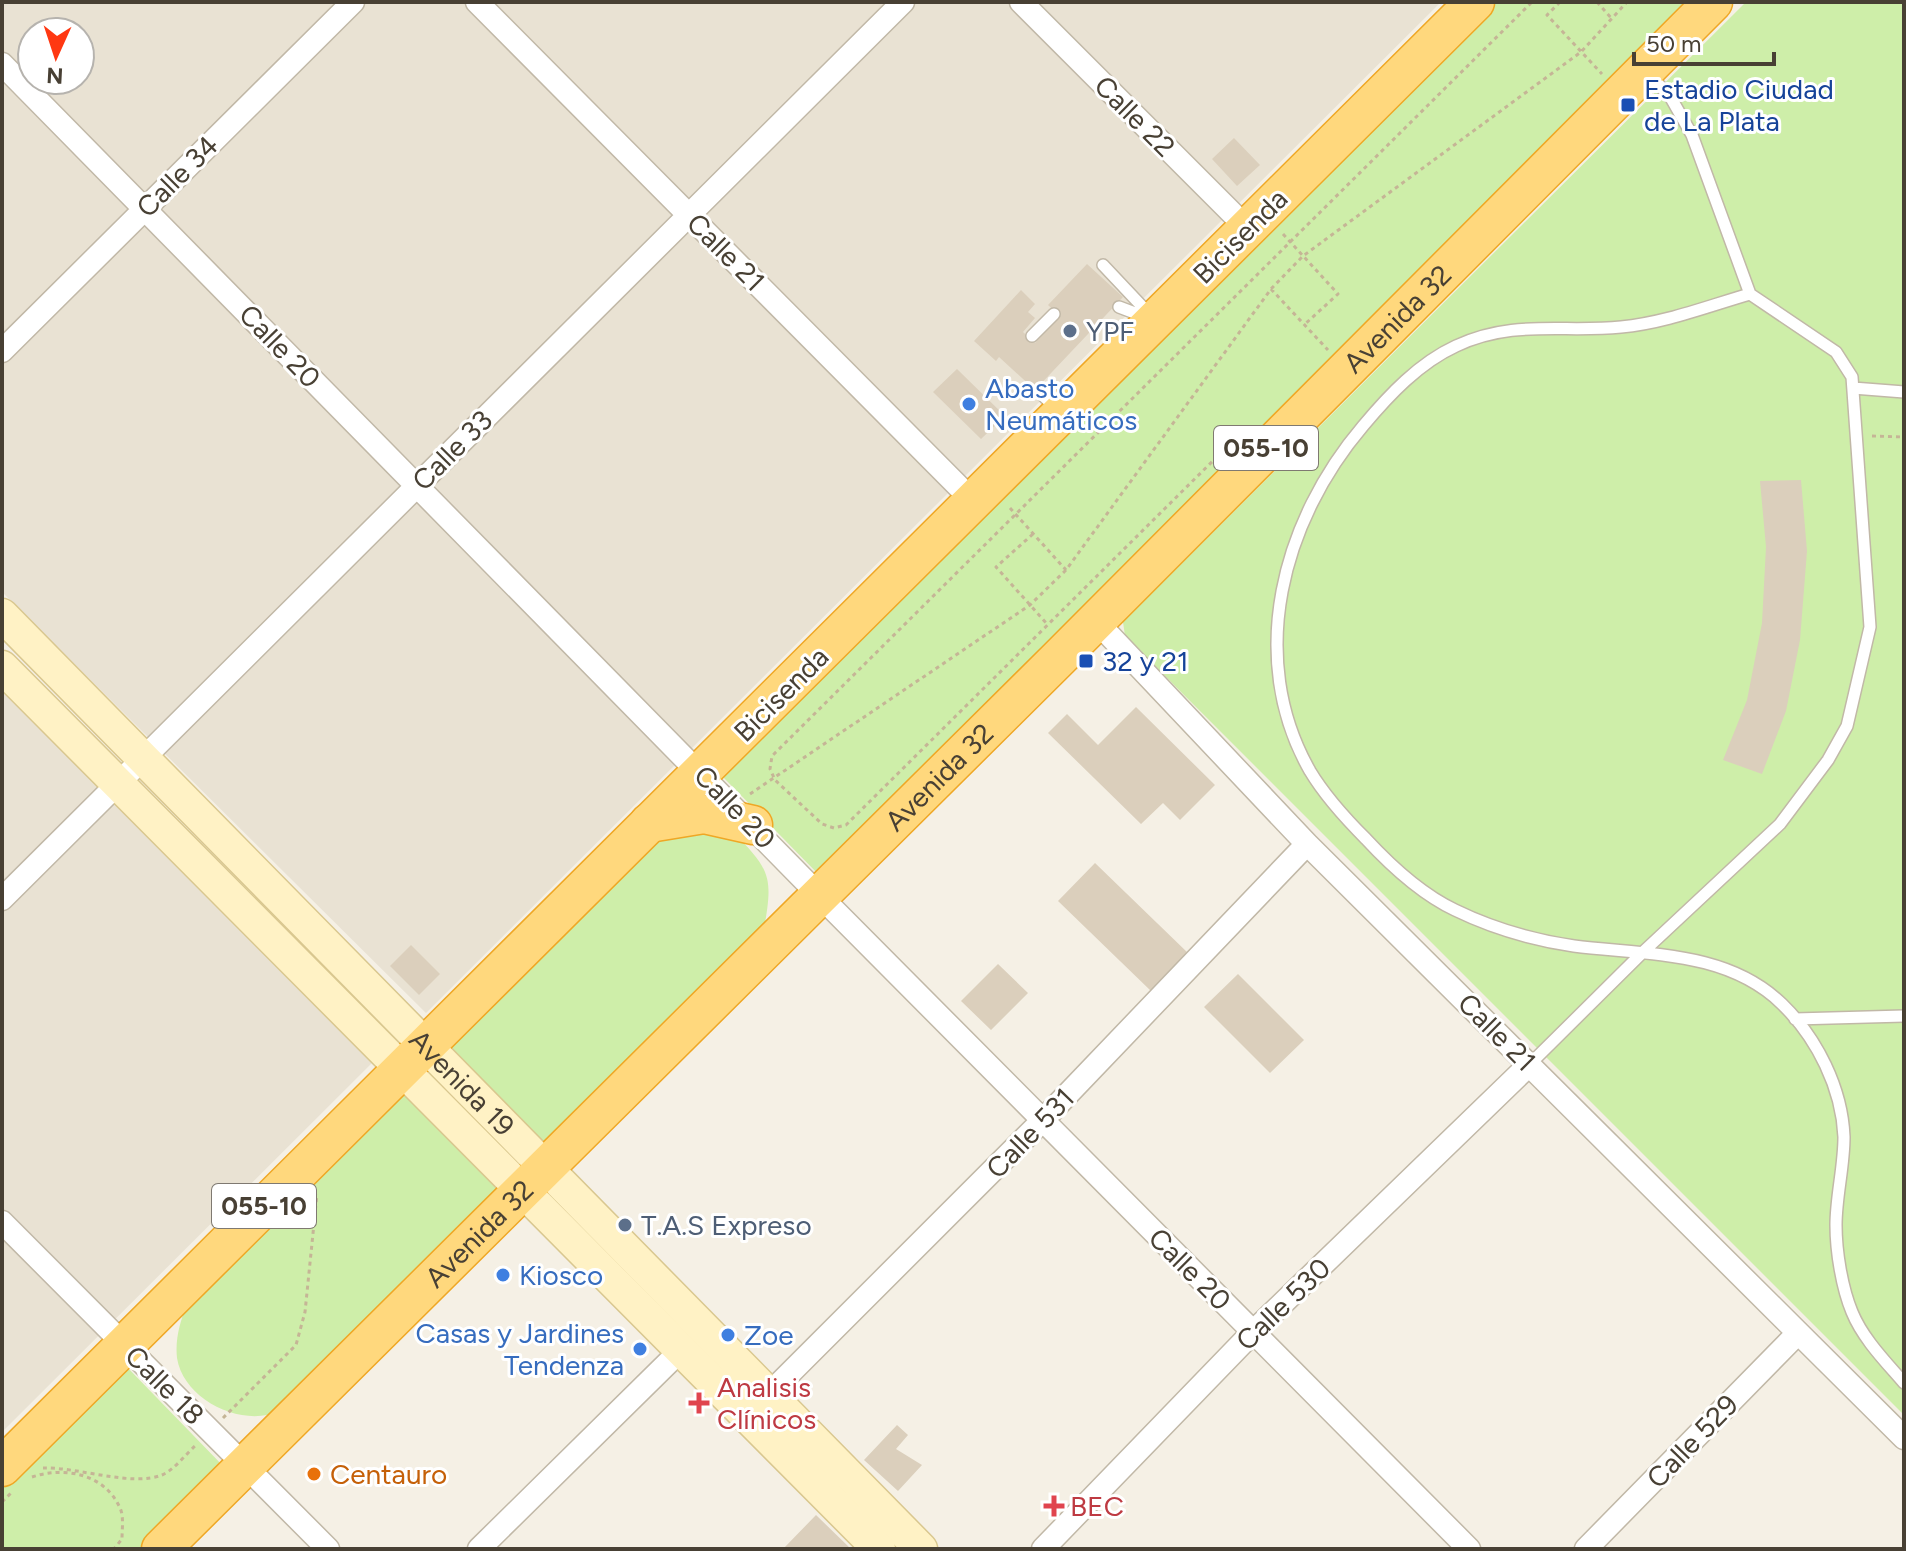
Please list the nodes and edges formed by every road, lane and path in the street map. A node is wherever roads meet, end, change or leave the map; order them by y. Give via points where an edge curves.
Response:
1 (353, 2) edge
2 (477, 2) edge
3 (903, 2) edge
4 (1021, 2) edge
5 (1475, 2) edge
6 (1532, 2) edge
7 (1560, 2) edge
8 (1597, 2) edge
9 (1627, 2) edge
10 (1713, 2) edge
11 (1614, 20) junction
12 (1581, 52) junction
13 (2, 64) edge
14 (1620, 76) junction
15 (146, 208) junction
16 (689, 215) junction
17 (1267, 228) junction
18 (1303, 256) junction
19 (1103, 265) dead end
20 (1271, 289) junction
21 (1750, 294) junction
22 (1119, 307) dead end
23 (1054, 314) dead end
24 (1156, 321) junction
25 (1304, 325) junction
26 (1032, 336) dead end
27 (2, 351) edge
28 (1344, 368) junction
29 (1853, 388) junction
30 (1904, 392) edge
31 (1248, 426) dead end
32 (1856, 435) junction
33 (1904, 437) edge
34 (416, 486) junction
35 (994, 501) junction
36 (1033, 534) junction
37 (1066, 570) junction
38 (1030, 605) junction
39 (2, 615) edge
40 (1096, 621) junction
41 (1048, 624) junction
42 (2, 667) edge
43 (145, 757) junction
44 (716, 777) junction
45 (775, 780) junction
46 (118, 783) junction
47 (649, 823) junction
48 (753, 825) junction
49 (1307, 844) junction
50 (820, 896) junction
51 (2, 899) edge
52 (1643, 952) junction
53 (1904, 1016) edge
54 (1795, 1019) junction
55 (414, 1057) junction
56 (1530, 1064) junction
57 (1042, 1121) junction
58 (534, 1178) junction
59 (319, 1187) dead end
60 (2, 1222) edge
61 (1253, 1332) junction
62 (1798, 1333) junction
63 (125, 1345) junction
64 (680, 1351) junction
65 (1904, 1383) edge
66 (758, 1406) junction
67 (210, 1431) junction
68 (1904, 1438) edge
69 (245, 1465) junction
70 (15, 1479) edge
71 (2, 1502) edge
72 (114, 1549) edge
73 (161, 1549) edge
74 (328, 1549) edge
75 (479, 1549) edge
76 (879, 1549) edge
77 (921, 1549) edge
78 (1043, 1549) edge
79 (1469, 1549) edge
80 (1586, 1549) edge

1 - 15 street, Calle 34
2 - 16 street, Calle 21
3 - 16 street, Calle 33
4 - 17 street, Calle 22
5 - 17 highway, 055-10
6 - 17 path
7 - 12 path via 1547,15
8 - 11 path
9 - 11 path
10 - 14 highway, Avenida 32 / 055-10
11 - 12 path
12 - 14 path
12 - 18 path
13 - 15 street, Calle 20
14 - 21 lane via 1671,98 1692,135
14 - 28 highway, Avenida 32 / 055-10
15 - 27 street, Calle 34
15 - 34 street, Calle 20
16 - 34 street, Calle 33
16 - 35 street, Calle 21
17 - 18 path
17 - 24 highway, 055-10
17 - 35 path
18 - 20 path
18 - 25 path via 1338,294
19 - 24 lane
20 - 25 path
20 - 37 path
21 - 29 lane via 1836,352
21 - 52 lane via 1620,327 1541,326 1494,332 1423,365 1342,450 1315,493 1292,545 1279,601 1279,660 1288,715 1310,770 1391,867 1452,909 1520,935
22 - 24 lane
23 - 26 lane
24 - 35 highway, 055-10 via 1050,403
25 - 28 path
28 - 40 highway, Avenida 32 / 055-10
29 - 30 lane
29 - 32 lane
31 - 41 path
32 - 33 path
32 - 52 lane via 1870,627 1847,726 1780,824
34 - 43 street, Calle 33
34 - 44 street, Calle 20
35 - 36 path
35 - 44 highway, 055-10
35 - 45 path via 772,756
36 - 37 path
36 - 38 path via 996,567
37 - 38 path
38 - 41 path
38 - 45 path
39 - 43 main road, Avenida 19
40 - 49 street, Calle 21
40 - 50 highway, Avenida 32 / 055-10
41 - 45 path via 846,825 822,824
42 - 46 main road, Avenida 19
43 - 46 street, Calle 33
43 - 55 main road, Avenida 19
44 - 45 path via 751,795
44 - 47 highway, 055-10
44 - 48 street, Calle 20
46 - 51 street, Calle 33
46 - 55 main road, Avenida 19
47 - 48 highway via 704,814
47 - 55 highway, 055-10
48 - 50 street, Calle 20
49 - 56 street, Calle 21
49 - 57 street, Calle 531
50 - 57 street, Calle 20
50 - 58 highway, Avenida 32 / 055-10
52 - 54 lane via 1697,960 1746,978
52 - 56 lane
53 - 54 lane
54 - 65 lane via 1816,1046 1838,1093 1844,1138 1836,1225 1852,1312
55 - 58 main road, Avenida 19
55 - 63 highway, 055-10
56 - 61 street, Calle 530
56 - 62 street, Calle 21
57 - 61 street, Calle 20
57 - 66 street, Calle 531
58 - 64 main road, Avenida 19
58 - 66 main road, Avenida 19
58 - 69 highway, Avenida 32 / 055-10
59 - 67 path via 305,1312 296,1345
60 - 63 street, Calle 18
61 - 78 street, Calle 530
61 - 79 street, Calle 20
62 - 68 street, Calle 21
62 - 80 street, Calle 529
63 - 67 street, Calle 18
63 - 70 highway, 055-10
64 - 66 main road, Avenida 19
64 - 75 street
66 - 76 main road, Avenida 19
66 - 77 main road, Avenida 19
67 - 69 street, Calle 18
67 - 70 path via 165,1474 143,1480 70,1467 37,1468
69 - 73 highway, Avenida 32 / 055-10
69 - 74 street, Calle 18
70 - 71 path
70 - 72 path via 60,1473 105,1484 121,1510 122,1539

